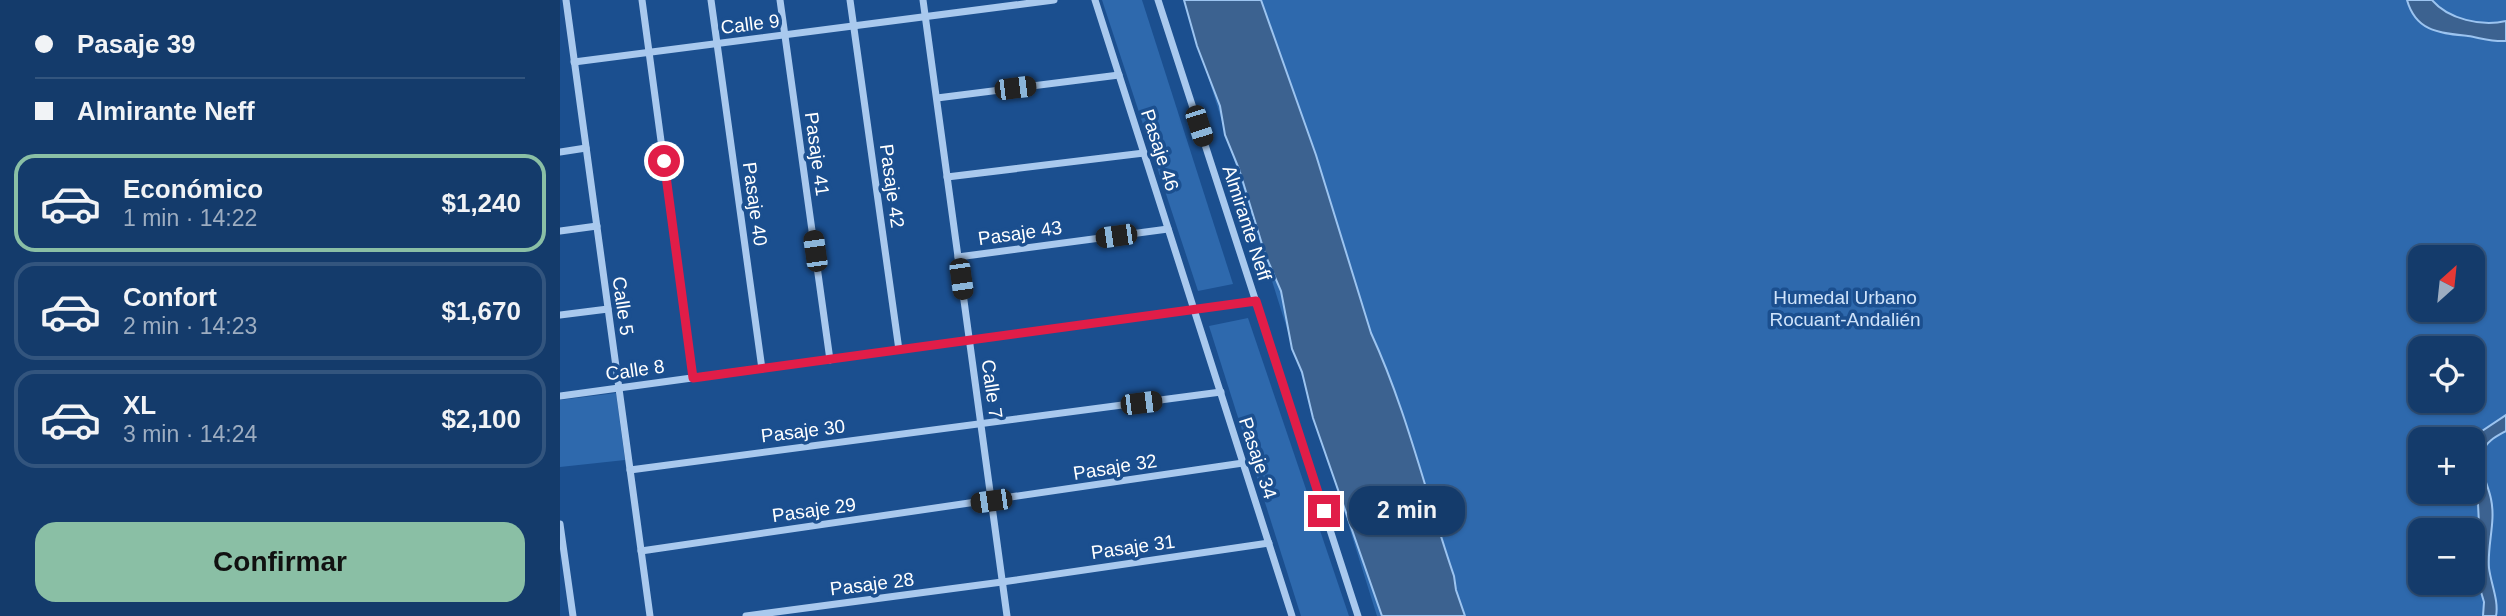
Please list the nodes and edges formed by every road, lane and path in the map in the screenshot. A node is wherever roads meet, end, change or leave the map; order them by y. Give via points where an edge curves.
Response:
1 (566, 0) edge
2 (642, 0) edge
3 (710, 0) edge
4 (780, 0) edge
5 (850, 0) edge
6 (923, 0) edge
7 (1054, 0) edge
8 (1095, 0) edge
9 (1158, 0) edge
10 (925, 17) junction
11 (853, 26) junction
12 (785, 35) junction
13 (716, 44) junction
14 (649, 53) junction
15 (575, 62) junction
16 (1119, 75) junction
17 (937, 98) junction
18 (586, 148) junction
19 (560, 152) edge
20 (1144, 153) junction
21 (947, 177) junction
22 (597, 226) junction
23 (1168, 229) junction
24 (560, 231) edge
25 (958, 257) junction
26 (1256, 301) junction
27 (608, 309) junction
28 (1195, 310) junction
29 (560, 315) edge
30 (969, 341) junction
31 (899, 350) junction
32 (830, 360) junction
33 (762, 369) junction
34 (693, 378) junction
35 (619, 388) junction
36 (1221, 392) junction
37 (560, 396) edge
38 (981, 424) junction
39 (1243, 463) junction
40 (630, 470) junction
41 (991, 501) junction
42 (560, 524) edge
43 (1269, 543) junction
44 (641, 551) junction
45 (1002, 582) junction
46 (573, 616) edge
47 (650, 616) edge
48 (746, 616) edge
49 (1007, 616) edge
50 (1292, 616) edge
51 (1358, 616) edge

1 - 15 street, Calle 5
2 - 14 street
3 - 13 street, Pasaje 40
4 - 12 street, Pasaje 41
5 - 11 street, Pasaje 42
6 - 10 street, Calle 7
7 - 10 street, Calle 9
8 - 16 street, Pasaje 46
9 - 26 street, Almirante Neff
10 - 11 street, Calle 9
10 - 17 street, Calle 7
11 - 12 street, Calle 9
11 - 31 street, Pasaje 42
12 - 13 street, Calle 9
12 - 32 street, Pasaje 41
13 - 14 street, Calle 9
13 - 33 street, Pasaje 40
14 - 15 street, Calle 9
14 - 34 street
15 - 18 street, Calle 5
16 - 17 street
16 - 20 street, Pasaje 46
17 - 21 street, Calle 7
18 - 19 street
18 - 22 street, Calle 5
20 - 21 street
20 - 23 street, Pasaje 46
21 - 25 street, Calle 7
22 - 24 street
22 - 27 street, Calle 5
23 - 25 street, Pasaje 43
23 - 28 street, Pasaje 46
25 - 30 street, Calle 7
26 - 28 street, Calle 8
26 - 51 street, Almirante Neff
27 - 29 street
27 - 35 street, Calle 5
28 - 30 street, Calle 8
28 - 36 street, Pasaje 34
30 - 31 street, Calle 8
30 - 38 street, Calle 7
31 - 32 street, Calle 8
32 - 33 street, Calle 8
33 - 34 street, Calle 8
34 - 35 street, Calle 8
35 - 37 street, Calle 8
35 - 40 street, Calle 5
36 - 38 street, Pasaje 30
36 - 39 street, Pasaje 34
38 - 40 street, Pasaje 30
38 - 41 street, Calle 7
39 - 41 street, Pasaje 32
39 - 43 street, Pasaje 34
40 - 44 street, Calle 5
41 - 44 street, Pasaje 29
41 - 45 street, Calle 7
42 - 46 street
43 - 45 street, Pasaje 31
43 - 50 street, Pasaje 34
44 - 47 street, Calle 5
45 - 48 street, Pasaje 28
45 - 49 street, Calle 7

